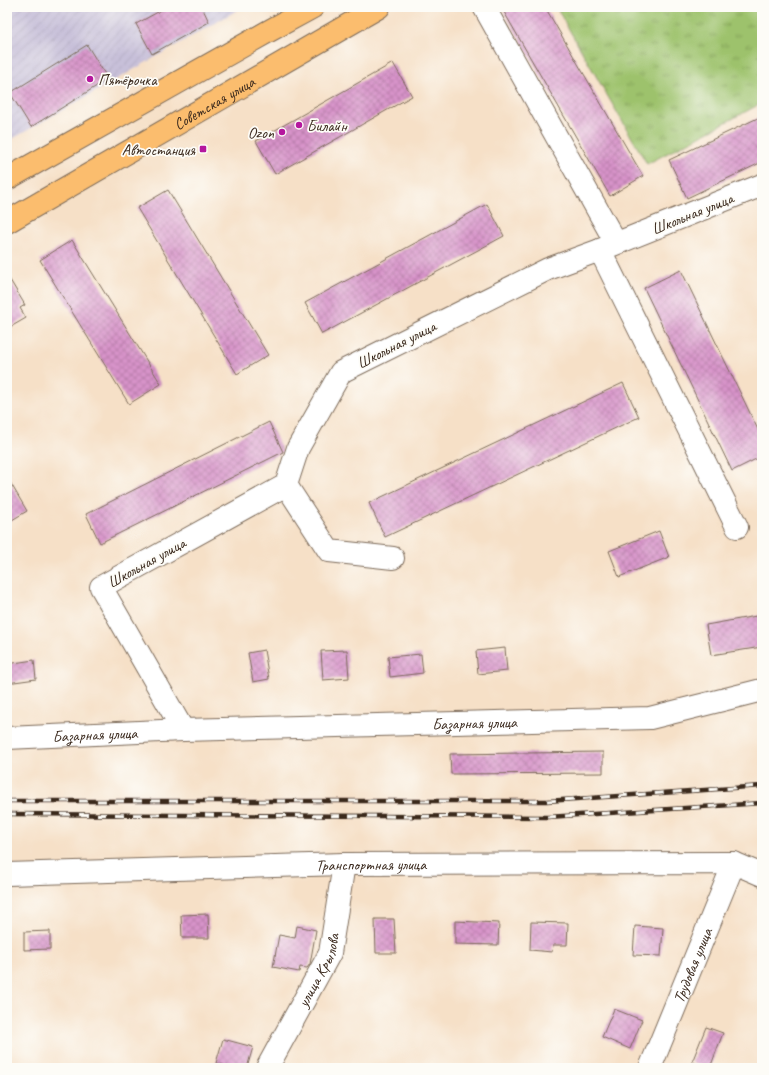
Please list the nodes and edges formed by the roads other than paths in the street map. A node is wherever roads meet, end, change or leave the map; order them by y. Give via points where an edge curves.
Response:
1 (313, 7) edge
2 (379, 7) edge
3 (484, 7) edge
4 (7, 179) edge
5 (762, 185) edge
6 (7, 222) edge
7 (608, 246) junction
8 (286, 485) junction
9 (737, 527) dead end
10 (393, 558) dead end
11 (762, 690) edge
12 (183, 730) junction
13 (7, 738) edge
14 (734, 863) junction
15 (344, 864) junction
16 (7, 874) edge
17 (762, 875) edge
18 (267, 1068) edge
19 (650, 1068) edge

1 - 4 main road
2 - 6 main road, Советская улица
3 - 7 street
5 - 7 street, Школьная улица
7 - 8 street, Школьная улица via 548,269 341,372 298,448
7 - 9 street
8 - 10 street via 329,551
8 - 12 street, Школьная улица via 101,587
11 - 12 street, Базарная улица via 650,718
12 - 13 street, Базарная улица
14 - 15 street, Транспортная улица
14 - 17 street
14 - 19 street, Трудовая улица
15 - 16 street, Транспортная улица
15 - 18 street, улица Крылова via 330,953

